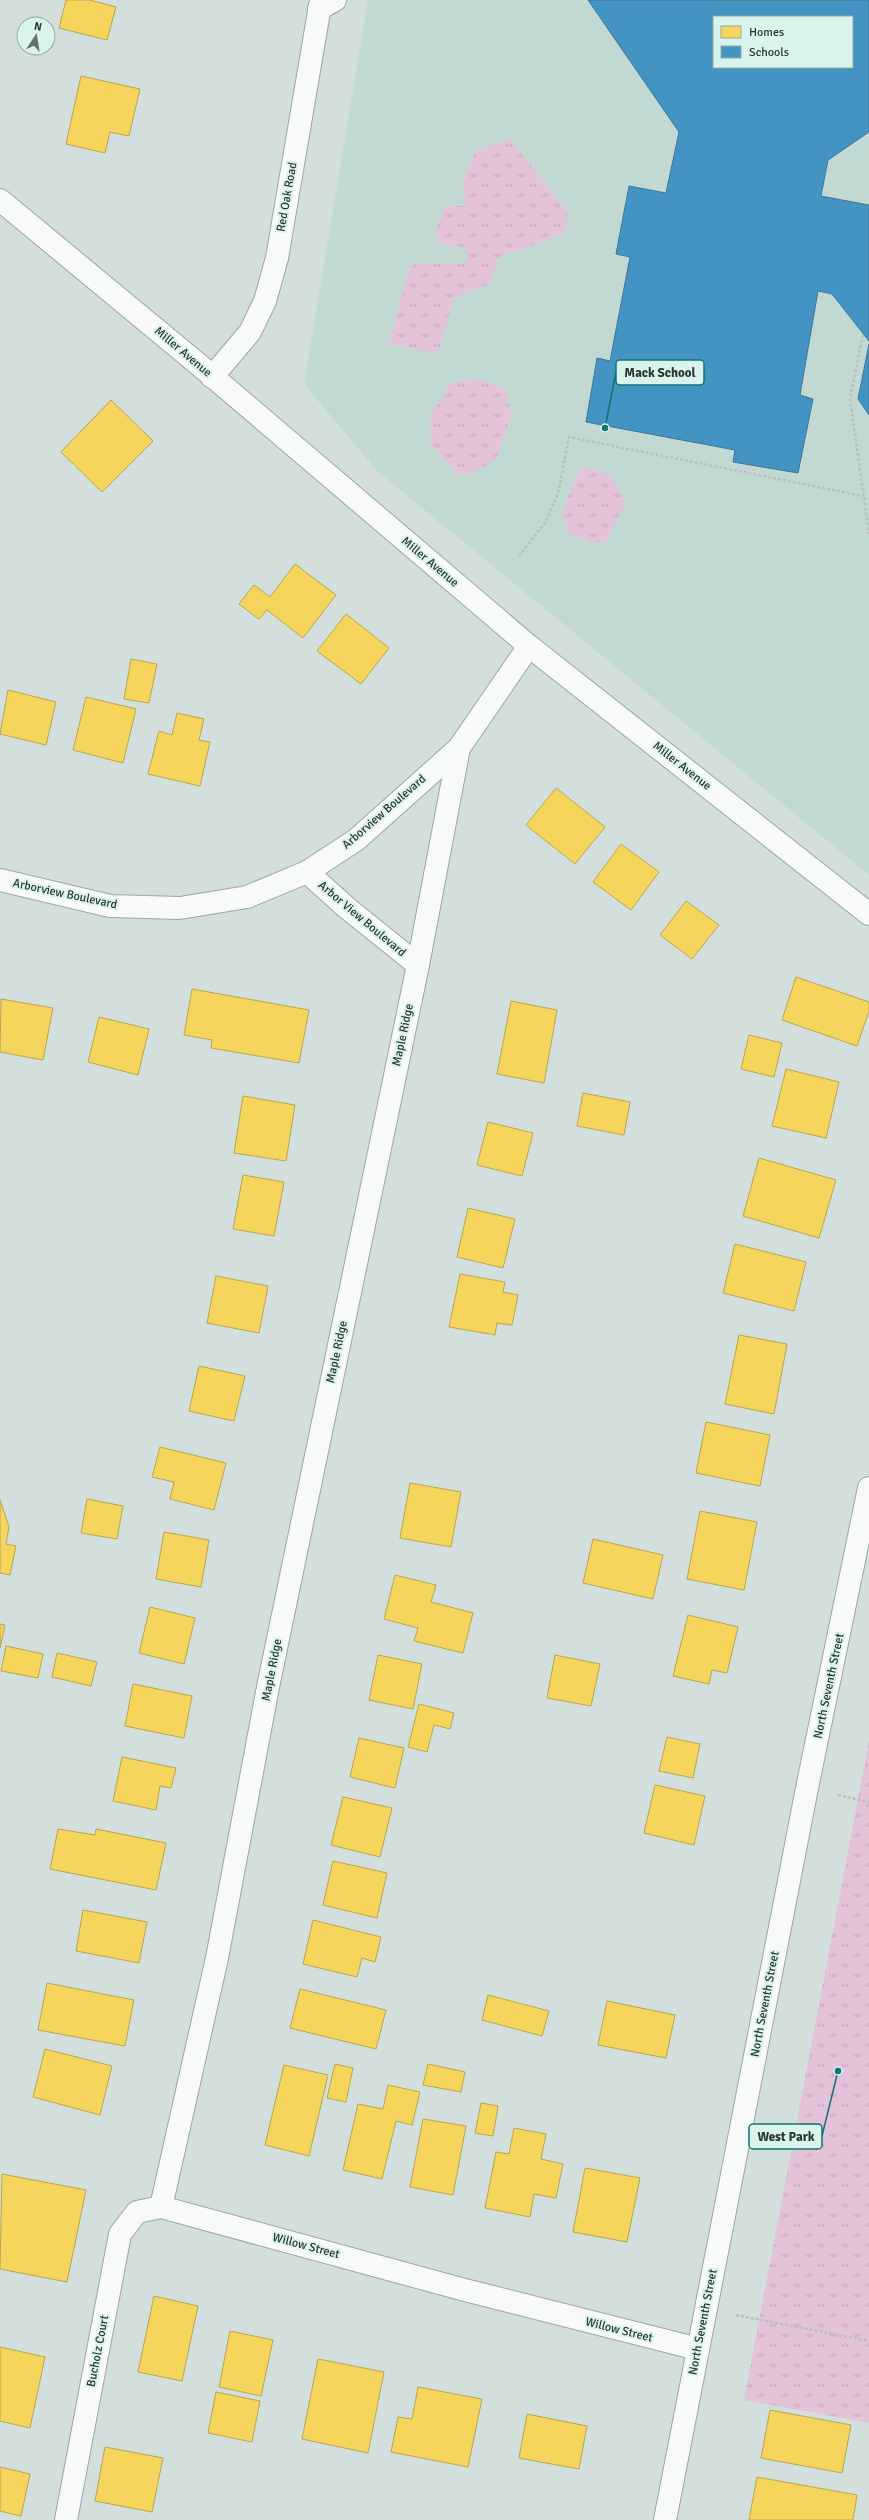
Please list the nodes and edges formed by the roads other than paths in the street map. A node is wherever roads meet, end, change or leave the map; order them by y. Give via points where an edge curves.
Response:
1 (325, 3) edge
2 (0, 200) edge
3 (212, 376) junction
4 (529, 646) junction
5 (459, 748) junction
6 (307, 872) junction
7 (0, 880) edge
8 (869, 914) edge
9 (418, 965) junction
10 (869, 1488) edge
11 (161, 2206) junction
12 (698, 2349) junction
13 (66, 2520) edge
14 (665, 2520) edge

1 - 3 street, Red Oak Road via 277,258 265,301 250,332
2 - 3 street, Miller Avenue
3 - 4 street, Miller Avenue
4 - 5 street, Arborview Boulevard
4 - 8 street, Miller Avenue
5 - 6 street, Arborview Boulevard via 356,840
5 - 9 street, Maple Ridge
6 - 7 street, Arborview Boulevard via 247,897 180,908 110,906
6 - 9 street, Arbor View Boulevard via 346,908
9 - 11 street, Maple Ridge via 268,1687 217,1958
10 - 12 street, North Seventh Street via 807,1788
11 - 12 street, Willow Street via 465,2290
11 - 13 street, Bucholz Court via 137,2212 120,2234
12 - 14 street, North Seventh Street

